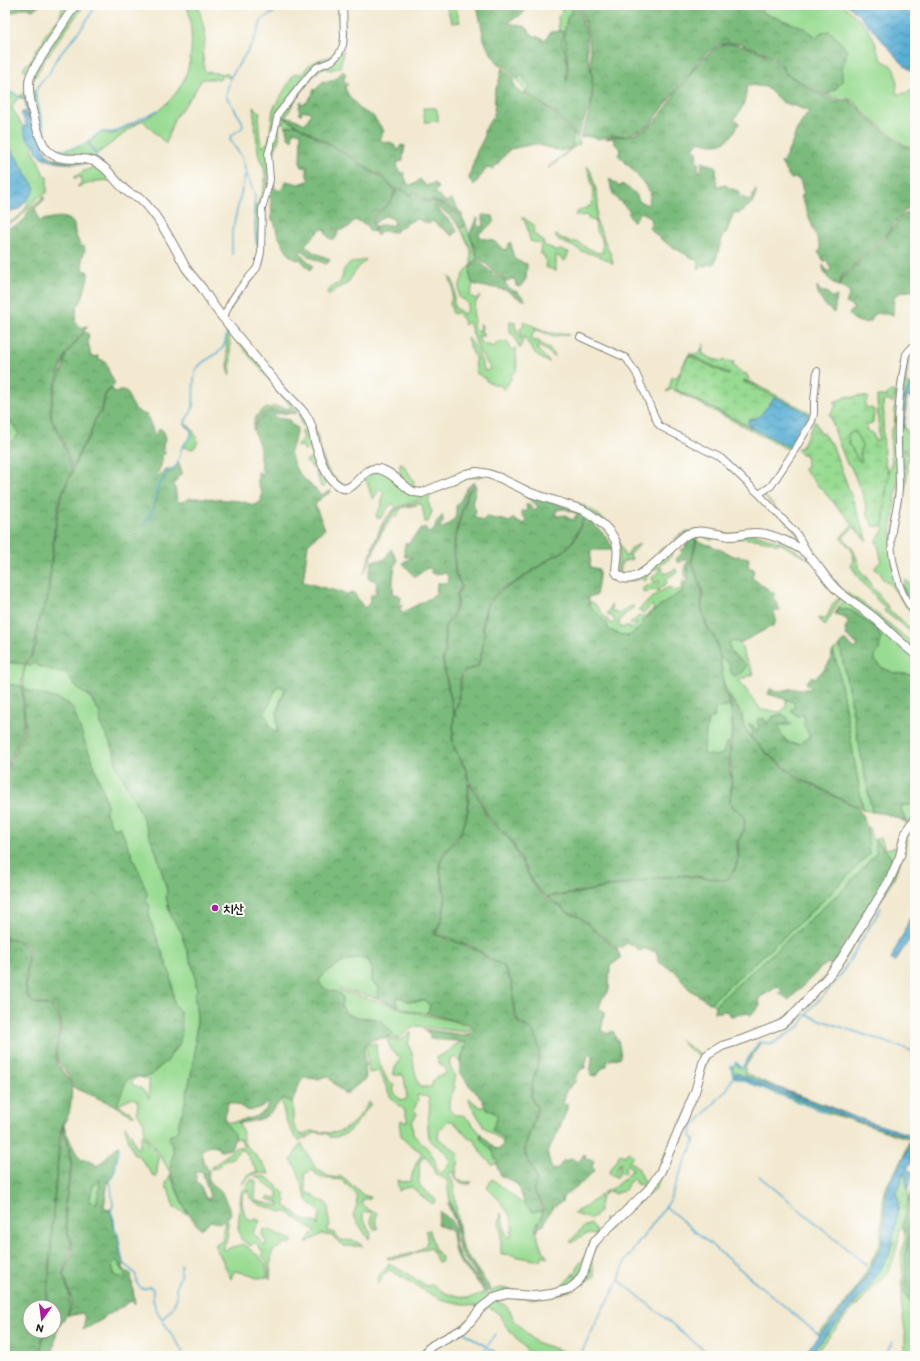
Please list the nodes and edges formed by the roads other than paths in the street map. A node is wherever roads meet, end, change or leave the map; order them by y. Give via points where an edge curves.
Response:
1 (75, 5) edge
2 (343, 5) edge
3 (224, 319) junction
4 (580, 337) dead end
5 (915, 346) edge
6 (818, 371) dead end
7 (759, 494) junction
8 (812, 559) junction
9 (915, 612) edge
10 (915, 654) edge
11 (915, 820) edge
12 (425, 1356) edge

1 - 3 street via 31,73 29,81 30,101 45,148 64,159 94,161 129,193 143,200 170,238 187,270
2 - 3 street via 344,37 339,54 332,61 317,67 278,114 268,154 270,180 262,209 259,264 226,310
3 - 8 street via 306,415 324,467 336,485 344,489 352,487 364,474 374,469 385,471 418,493 429,491 466,474 488,474 531,493 591,514 614,538 618,553 616,572 625,579 647,570 681,538 698,531 730,536 754,533 775,536
4 - 7 street via 626,358 636,373 658,424 721,458
5 - 9 street via 906,354 898,438 900,489 892,532 896,575 908,603
6 - 7 street via 812,421 771,486
7 - 8 street via 797,534
8 - 10 street via 830,583
11 - 12 street via 905,833 900,856 889,881 842,958 826,978 782,1024 722,1046 707,1055 695,1092 661,1171 649,1189 593,1244 583,1274 577,1282 569,1289 551,1294 507,1294 494,1298 481,1308 463,1329 433,1345

